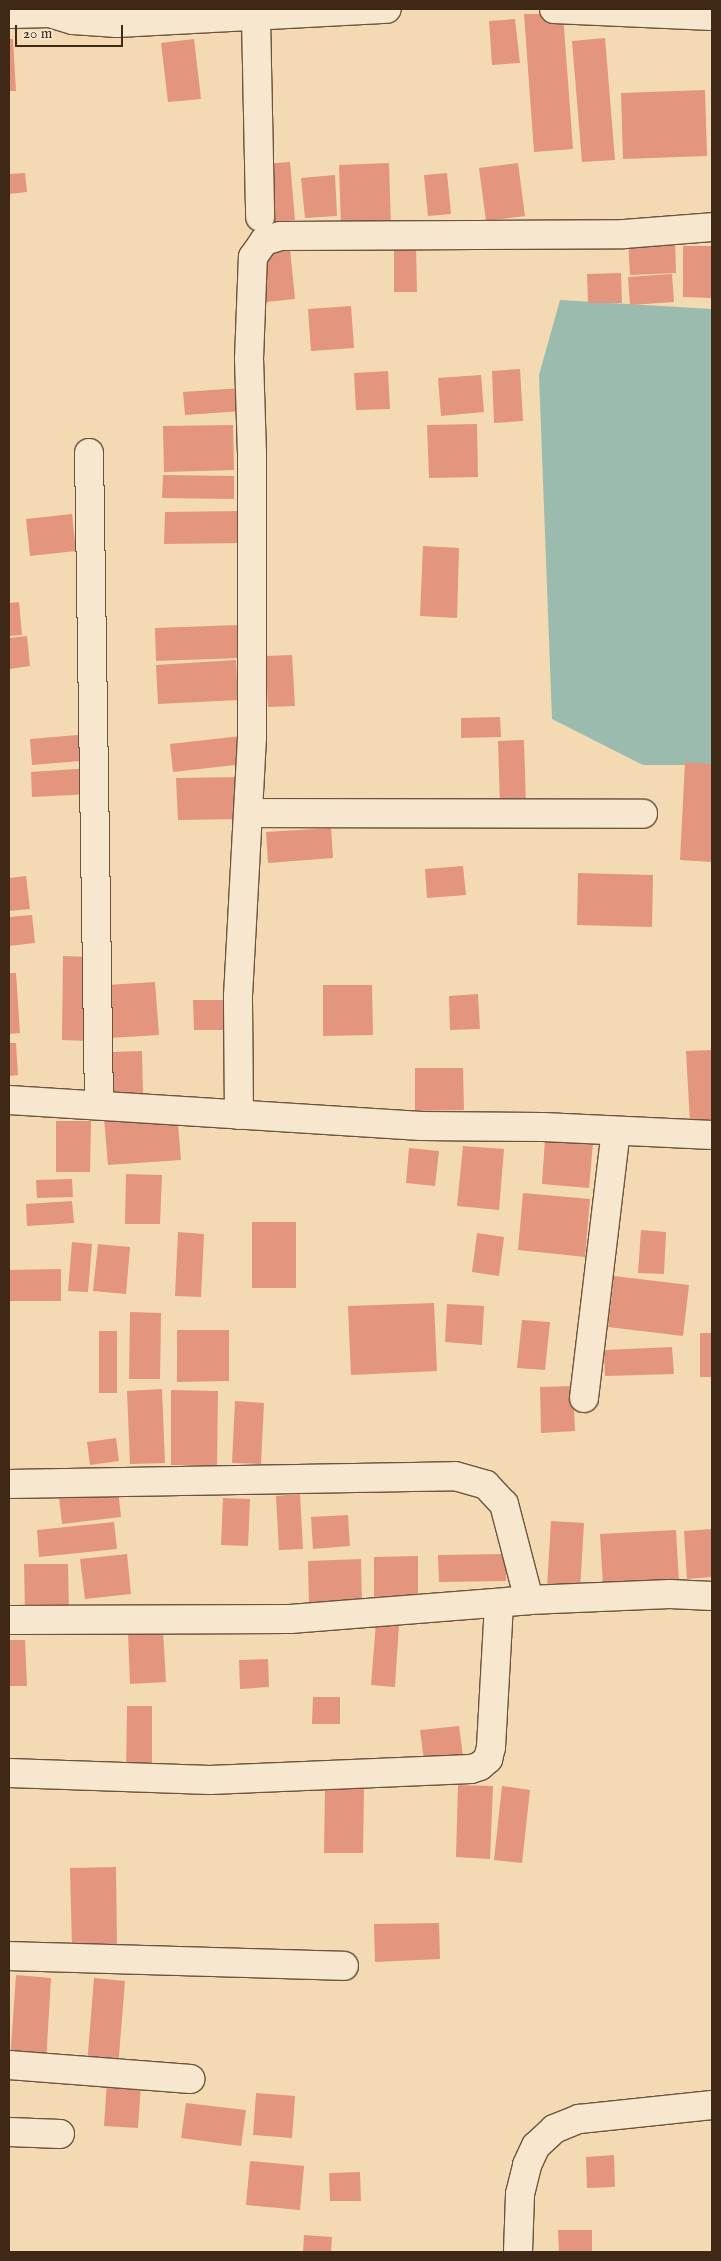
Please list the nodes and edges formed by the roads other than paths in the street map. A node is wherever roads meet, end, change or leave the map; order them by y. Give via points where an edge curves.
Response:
1 (386, 9) edge
2 (554, 9) edge
3 (49, 11) edge
4 (9, 14) edge
5 (712, 16) edge
6 (256, 18) junction
7 (260, 217) dead end
8 (712, 227) edge
9 (90, 453) dead end
10 (248, 813) junction
11 (643, 814) dead end
12 (9, 1100) edge
13 (99, 1103) junction
14 (239, 1115) junction
15 (616, 1131) junction
16 (712, 1135) edge
17 (584, 1398) dead end
18 (9, 1484) edge
19 (712, 1596) edge
20 (529, 1600) junction
21 (499, 1604) junction
22 (9, 1620) edge
23 (9, 1773) edge
24 (9, 1956) edge
25 (344, 1966) dead end
26 (9, 2065) edge
27 (190, 2079) dead end
28 (712, 2105) edge
29 (9, 2132) edge
30 (60, 2134) dead end
31 (518, 2252) edge

1 - 6 street
2 - 5 street
3 - 4 street
3 - 6 street via 74,20 117,24
6 - 7 street
8 - 10 street via 624,234 280,236 264,241 253,257 249,359 252,631
9 - 13 street
10 - 11 street
10 - 14 street via 238,996
12 - 13 street
13 - 14 street
14 - 15 street via 421,1126
15 - 16 street
15 - 17 street
18 - 20 street via 455,1476 486,1485 504,1504
19 - 20 street via 670,1594
20 - 21 street
21 - 22 street via 290,1619
21 - 23 street via 491,1747 488,1759 480,1766 210,1780
24 - 25 street
26 - 27 street
28 - 31 street via 579,2119 554,2129 536,2146 527,2165 520,2194
29 - 30 street

